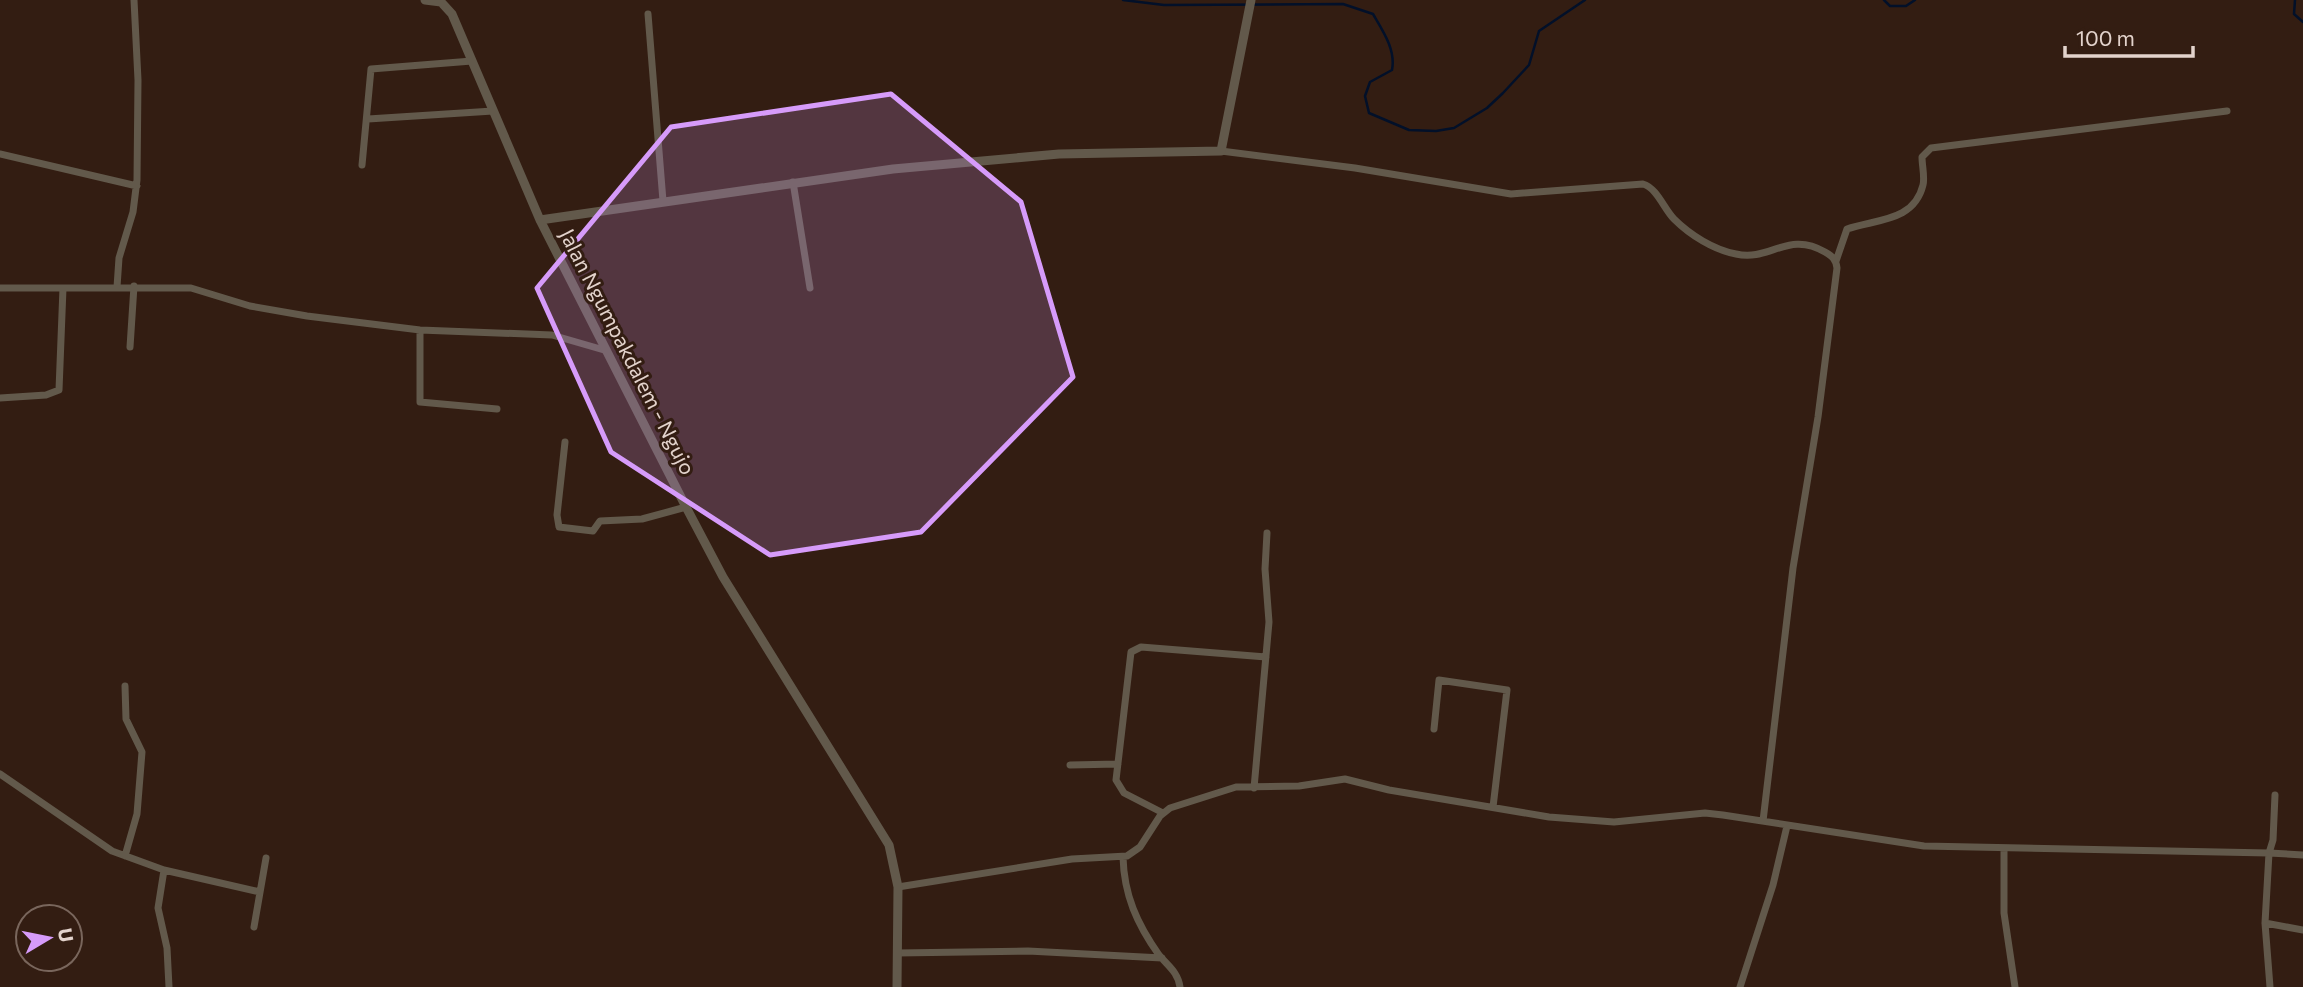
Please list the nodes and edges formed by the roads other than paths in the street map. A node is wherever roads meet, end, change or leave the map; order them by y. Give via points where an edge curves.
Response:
1 (134, 0) edge
2 (425, 0) edge
3 (1251, 0) edge
4 (444, 2) edge
5 (648, 14) dead end
6 (472, 61) junction
7 (493, 111) junction
8 (2227, 111) dead end
9 (368, 119) junction
10 (1221, 151) junction
11 (0, 154) edge
12 (362, 165) dead end
13 (793, 182) junction
14 (137, 186) junction
15 (663, 201) junction
16 (540, 220) junction
17 (1836, 261) junction
18 (134, 286) junction
19 (117, 287) junction
20 (0, 288) edge
21 (63, 288) junction
22 (810, 288) dead end
23 (420, 330) junction
24 (130, 347) dead end
25 (604, 350) junction
26 (0, 398) edge
27 (497, 410) dead end
28 (565, 442) dead end
29 (686, 507) junction
30 (1267, 533) dead end
31 (1266, 657) junction
32 (125, 686) dead end
33 (1434, 729) dead end
34 (1118, 764) junction
35 (1070, 765) dead end
36 (0, 774) edge
37 (1254, 788) junction
38 (2275, 795) dead end
39 (1493, 807) junction
40 (1163, 813) junction
41 (1763, 821) junction
42 (1787, 826) junction
43 (2004, 849) junction
44 (2269, 853) junction
45 (2303, 855) edge
46 (125, 856) junction
47 (1123, 857) junction
48 (266, 858) dead end
49 (164, 870) junction
50 (898, 887) junction
51 (260, 892) junction
52 (2265, 923) junction
53 (254, 927) dead end
54 (2303, 930) edge
55 (897, 953) junction
56 (1162, 958) junction
57 (169, 987) edge
58 (897, 987) edge
59 (1180, 987) edge
60 (1740, 987) edge
61 (2015, 987) edge
62 (2270, 987) edge

1 - 14 street
2 - 4 street
3 - 10 street
4 - 6 street
5 - 15 street
6 - 7 street
6 - 9 street via 371,69
7 - 9 street
7 - 16 street
8 - 17 street via 1931,148 1922,157 1923,183 1909,209 1898,218 1847,229
9 - 12 street
10 - 13 street, Jalan Ngumpakdalem - Ngujo via 1059,153
10 - 17 street via 1511,194 1643,184 1652,187 1675,220 1721,250 1742,256 1797,242 1818,248
11 - 14 street
13 - 15 street, Jalan Ngumpakdalem - Ngujo
13 - 22 street
14 - 19 street via 120,249
15 - 16 street, Jalan Ngumpakdalem - Ngujo
16 - 25 street, Jalan Ngumpakdalem - Ngujo
17 - 41 street
18 - 19 street
18 - 23 street via 191,288 273,310
18 - 24 street
19 - 21 street
20 - 21 street
21 - 26 street via 59,390
23 - 25 street via 552,335
23 - 27 street via 420,402
25 - 29 street, Jalan Ngumpakdalem - Ngujo
28 - 29 street via 559,527 593,531 600,522 651,517
29 - 50 street, Jalan Ngumpakdalem - Ngujo via 723,577 884,833
30 - 31 street
31 - 34 street via 1135,648
31 - 37 street
32 - 46 street via 126,719 142,752 137,814
33 - 39 street via 1439,680 1507,690
34 - 35 street
34 - 40 street via 1118,788
36 - 46 street
37 - 39 street via 1345,779
37 - 40 street via 1224,789
38 - 44 street
39 - 41 street via 1614,822 1705,813
40 - 47 street via 1140,848
41 - 42 street
42 - 43 street via 1924,846
42 - 60 street
43 - 44 street
43 - 61 street via 2004,913
44 - 45 street
44 - 52 street
46 - 49 street
47 - 50 street via 1072,859
47 - 56 street via 1128,899
48 - 51 street
49 - 51 street
49 - 57 street via 158,908
50 - 55 street, Jalan Ngumpakdalem - Ngujo
51 - 53 street
52 - 54 street
52 - 62 street
55 - 56 street via 1040,952
55 - 58 street, Jalan Ngumpakdalem - Ngujo
56 - 59 street via 1178,975

